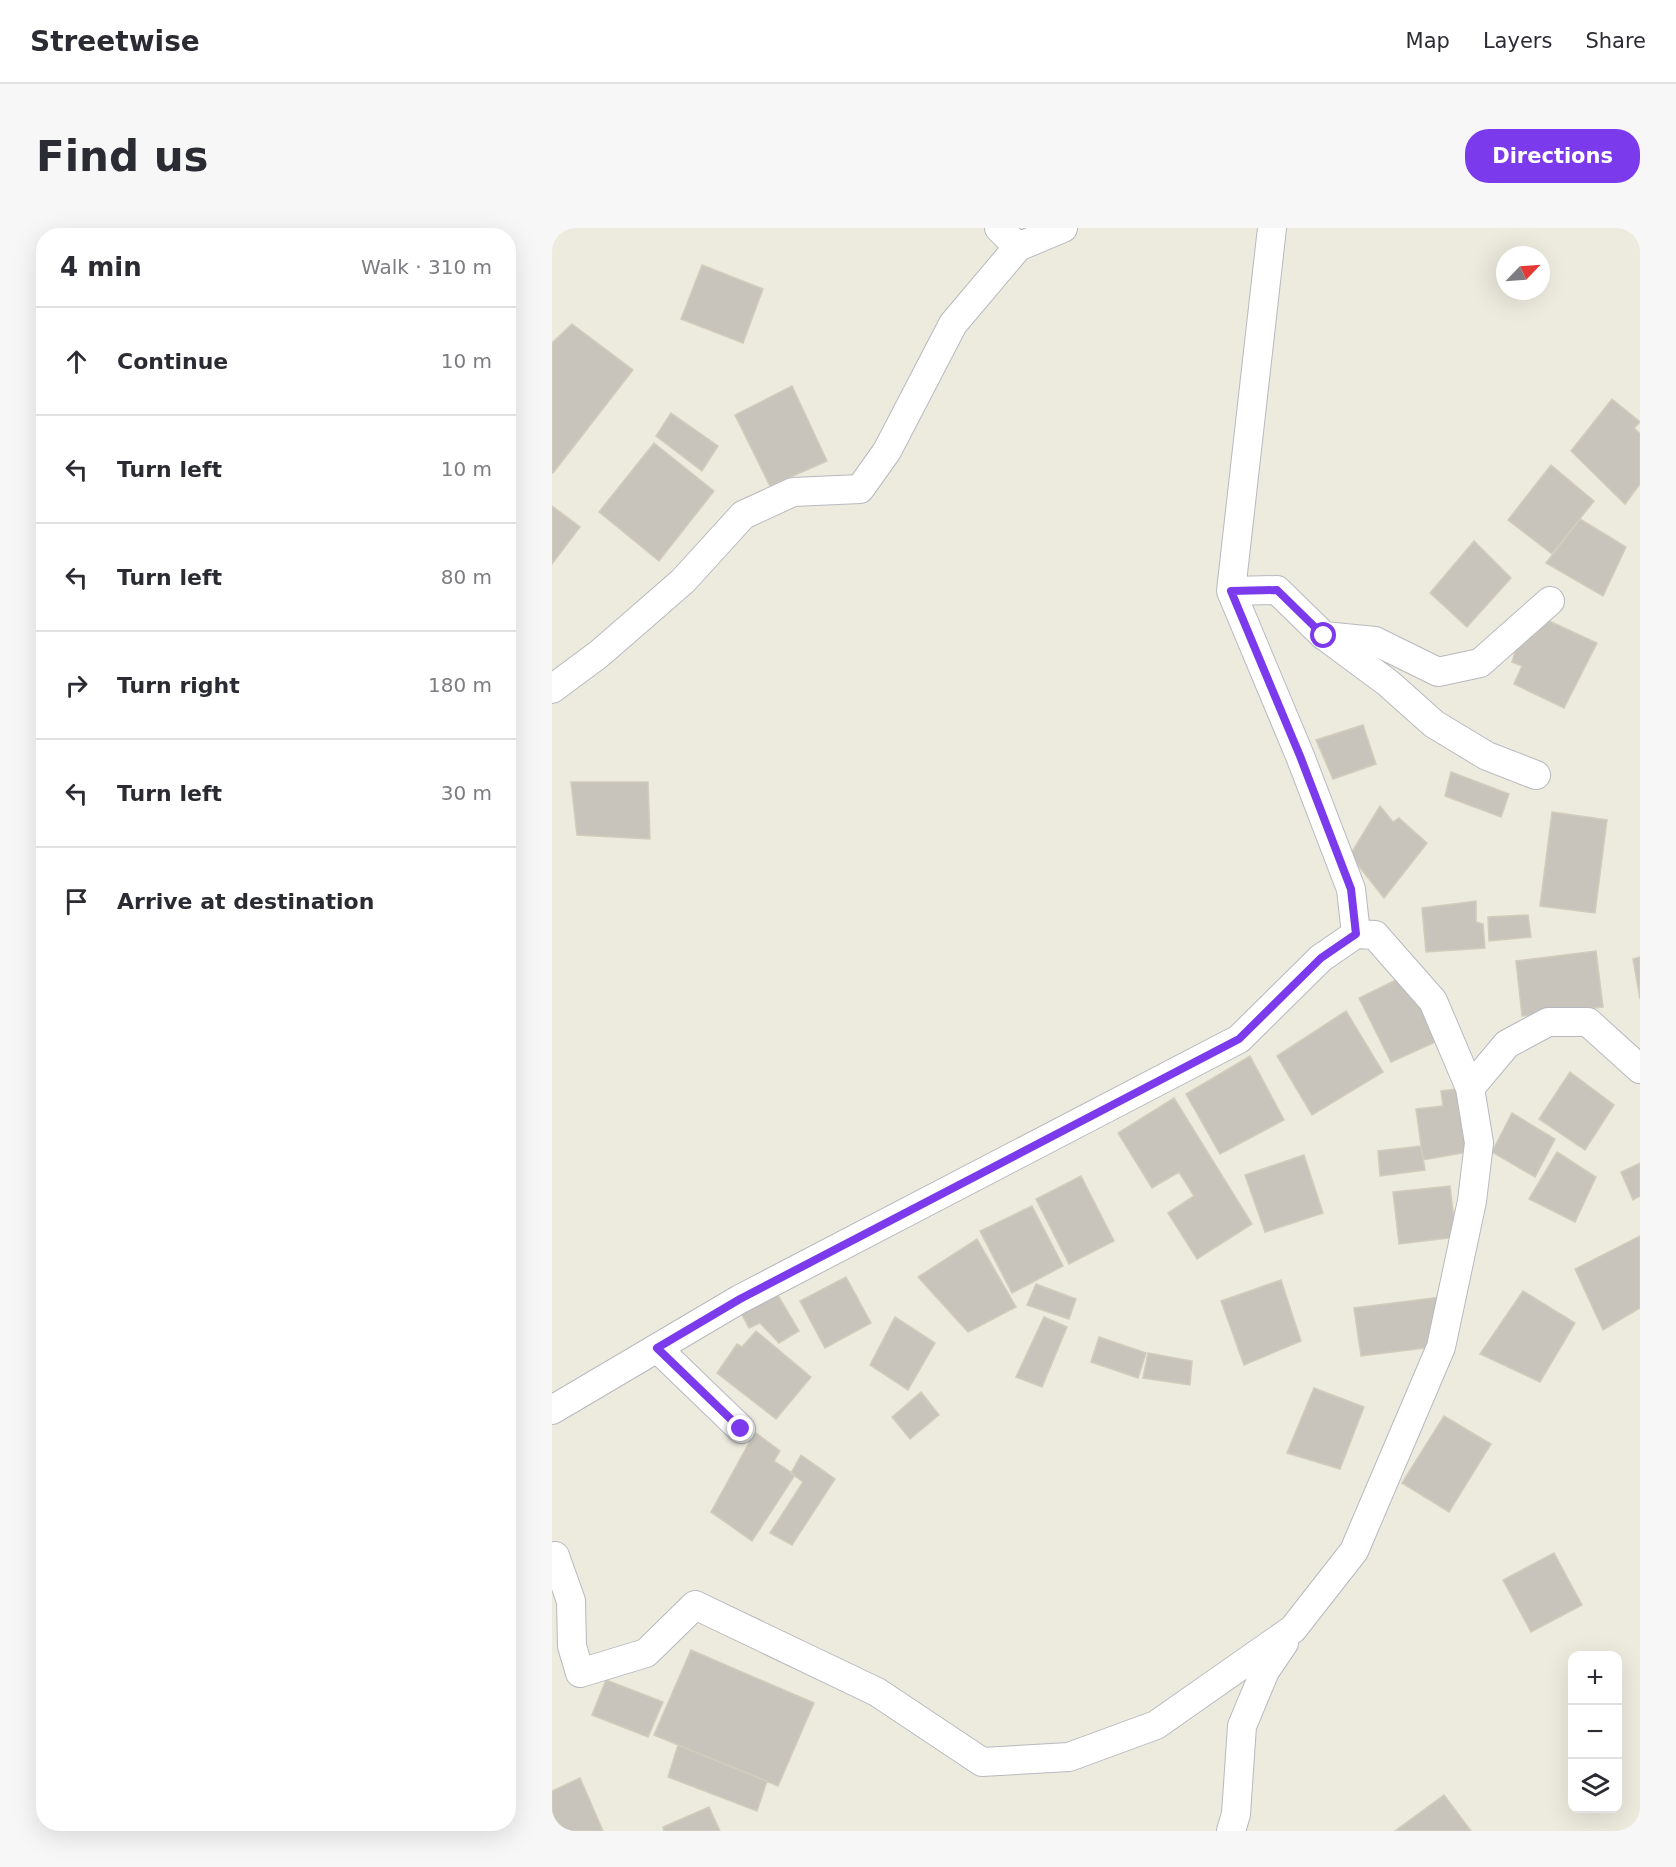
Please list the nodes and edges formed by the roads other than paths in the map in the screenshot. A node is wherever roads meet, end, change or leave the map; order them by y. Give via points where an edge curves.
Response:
1 (1063, 228) edge
2 (1272, 228) edge
3 (1008, 237) edge
4 (1231, 591) junction
5 (1550, 601) dead end
6 (1324, 636) junction
7 (552, 689) edge
8 (1536, 775) dead end
9 (1356, 934) junction
10 (1640, 1069) edge
11 (1470, 1088) junction
12 (657, 1348) junction
13 (552, 1410) edge
14 (741, 1429) dead end
15 (555, 1556) dead end
16 (1293, 1629) junction
17 (1231, 1831) edge

1 - 3 street
2 - 4 street
3 - 7 street via 953,324 887,452 860,489 793,492 743,515 683,581
4 - 6 street via 1277,590
4 - 9 street via 1351,889
5 - 6 street via 1480,663 1438,672 1375,641
6 - 8 street via 1388,683 1434,724 1487,756
9 - 11 street via 1375,935 1433,1001
9 - 12 street via 1321,958 1239,1039 740,1299
10 - 11 street via 1588,1022 1548,1022 1507,1044
11 - 16 street via 1479,1143 1472,1201 1441,1347 1354,1551
12 - 13 street
12 - 14 street
15 - 16 street via 571,1601 573,1646 580,1673 646,1653 695,1605 877,1692 982,1762 1069,1757 1156,1725
16 - 17 street via 1265,1671 1242,1726 1236,1814

